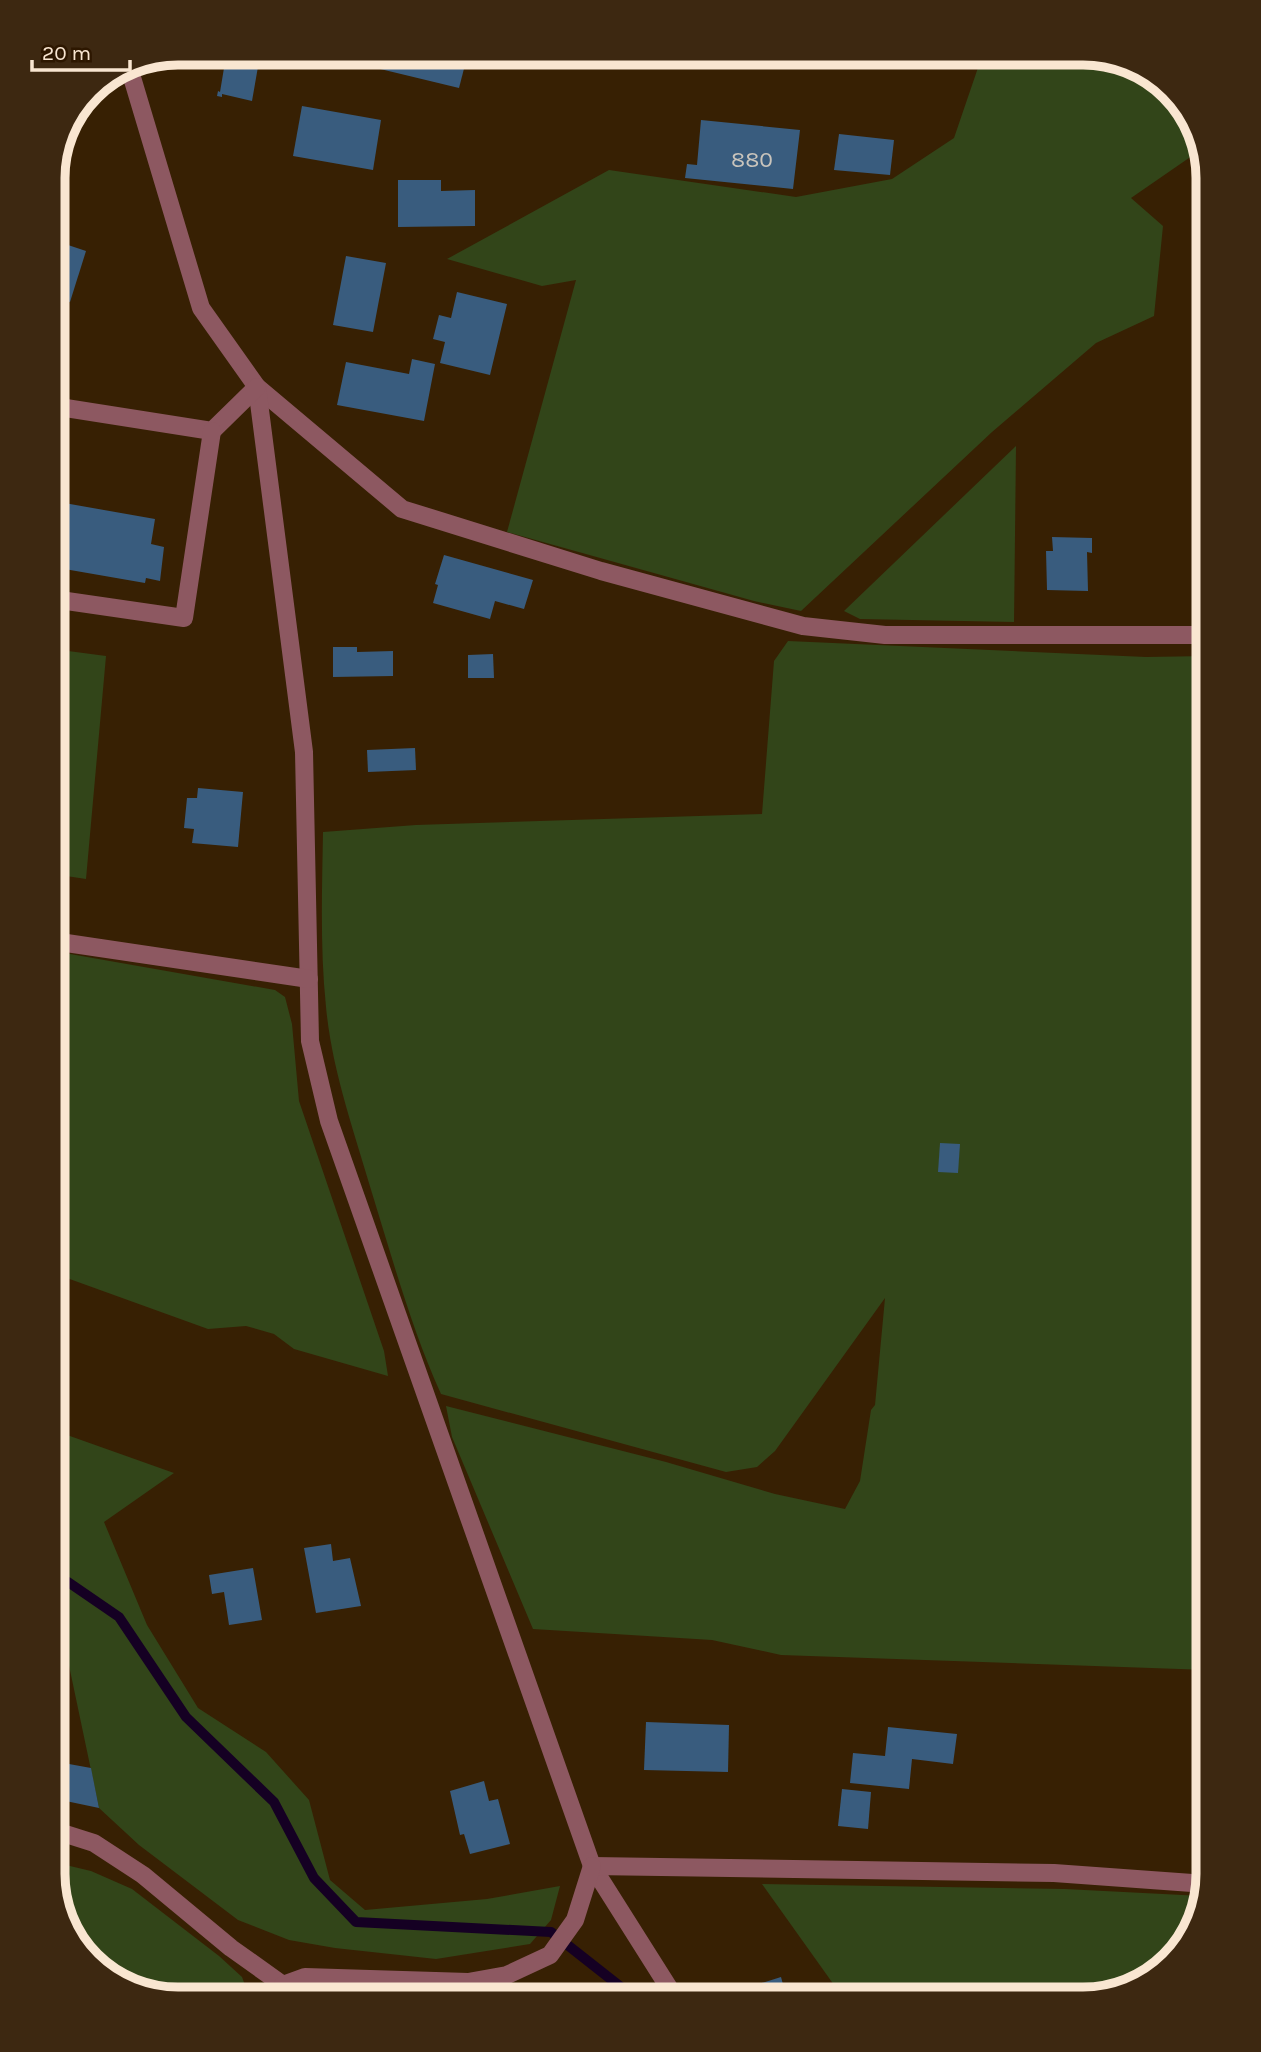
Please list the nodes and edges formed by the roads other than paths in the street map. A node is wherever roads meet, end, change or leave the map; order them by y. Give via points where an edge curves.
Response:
1 (131, 76) edge
2 (257, 387) junction
3 (65, 409) edge
4 (212, 431) junction
5 (65, 601) edge
6 (1196, 635) edge
7 (65, 943) edge
8 (309, 979) junction
9 (65, 1834) edge
10 (592, 1866) junction
11 (1195, 1883) edge
12 (276, 1987) edge
13 (290, 1987) edge
14 (668, 1987) edge

1 - 2 street via 201,308
2 - 4 street
2 - 6 street via 402,509 803,626 885,635
2 - 8 street via 304,752
3 - 4 street
4 - 5 street via 184,618
7 - 8 street
8 - 10 street via 310,1041 329,1121
9 - 12 street via 94,1843 143,1875
10 - 11 street via 1054,1873
10 - 13 street via 575,1920 550,1955 507,1975 468,1982 305,1977
10 - 14 street

